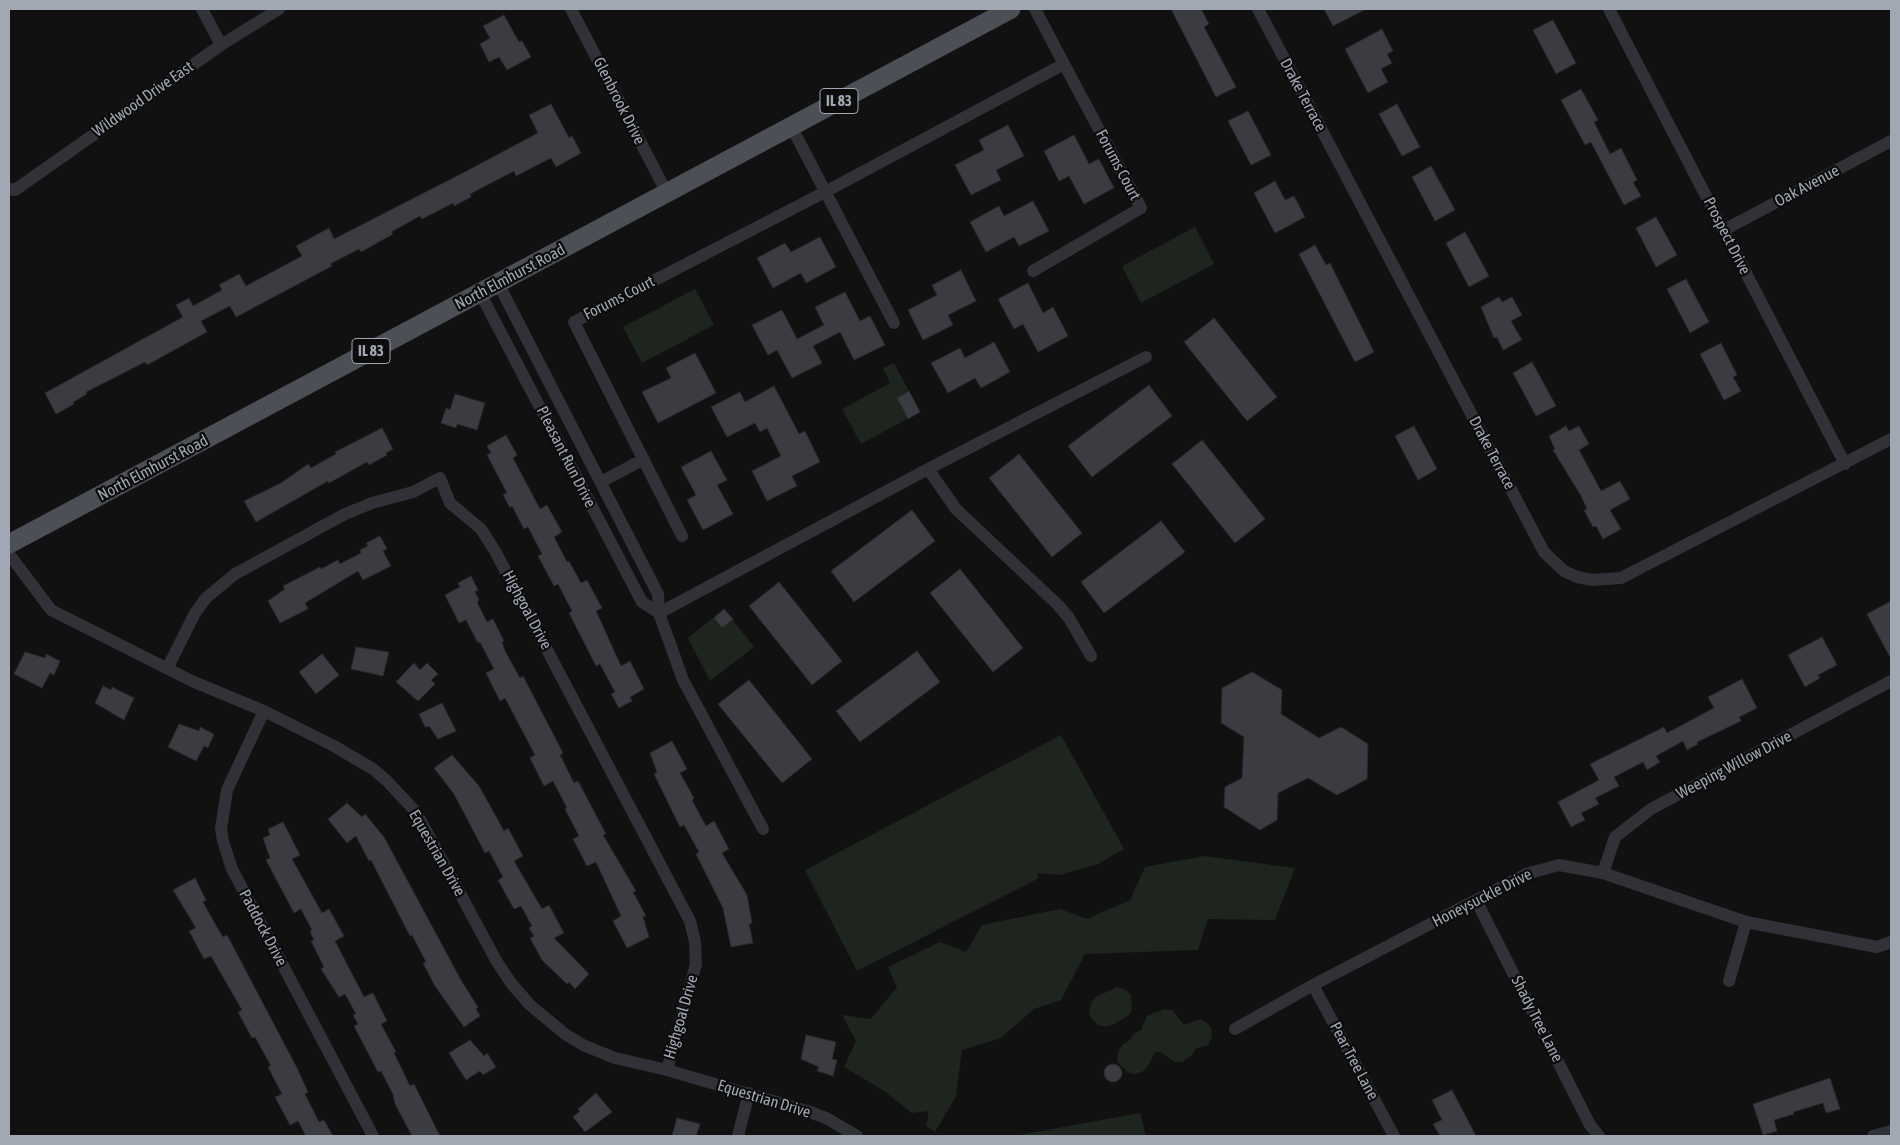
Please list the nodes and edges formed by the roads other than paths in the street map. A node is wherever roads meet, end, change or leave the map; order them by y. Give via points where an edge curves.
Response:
1 (202, 9) edge
2 (279, 9) edge
3 (571, 9) edge
4 (1011, 9) edge
5 (1035, 9) edge
6 (1258, 9) edge
7 (1610, 9) edge
8 (221, 44) junction
9 (1064, 64) junction
10 (791, 126) junction
11 (1891, 141) edge
12 (9, 190) edge
13 (824, 192) junction
14 (667, 193) junction
15 (1724, 230) junction
16 (1033, 271) dead end
17 (498, 283) junction
18 (480, 293) junction
19 (894, 323) dead end
20 (1146, 357) dead end
21 (1891, 439) edge
22 (644, 458) junction
23 (1845, 464) junction
24 (928, 469) junction
25 (601, 482) junction
26 (682, 536) dead end
27 (9, 544) edge
28 (9, 554) edge
29 (659, 613) junction
30 (1091, 656) dead end
31 (168, 667) junction
32 (1891, 681) edge
33 (264, 711) junction
34 (763, 829) dead end
35 (1603, 873) junction
36 (1476, 900) junction
37 (1746, 922) junction
38 (1891, 942) edge
39 (1729, 981) dead end
40 (1313, 985) junction
41 (1234, 1029) dead end
42 (666, 1070) junction
43 (749, 1093) junction
44 (1891, 1131) edge
45 (373, 1136) edge
46 (738, 1136) edge
47 (857, 1136) edge
48 (1394, 1136) edge
49 (1599, 1136) edge
50 (1873, 1136) edge

1 - 8 street
2 - 8 street, Wildwood Drive East
3 - 14 street, Glenbrook Drive
4 - 10 main road, North Elmhurst Road / IL 83
5 - 9 street, Forums Court
6 - 23 street, Drake Terrace via 1544,552 1564,571 1592,580 1621,578
7 - 15 street, Prospect Drive
8 - 12 street, Wildwood Drive East via 15,190
9 - 13 street, Forums Court
9 - 16 street, Forums Court via 1141,208
10 - 13 street
10 - 14 main road, North Elmhurst Road / IL 83
11 - 15 street, Oak Avenue
13 - 19 street
13 - 22 street, Forums Court via 574,322
14 - 17 main road, North Elmhurst Road / IL 83
15 - 23 street, Prospect Drive
17 - 18 main road, North Elmhurst Road / IL 83
17 - 25 street, Pleasant Run Drive
18 - 27 main road, North Elmhurst Road / IL 83
18 - 29 street, Pleasant Run Drive via 642,602
20 - 24 street
21 - 23 street, Drake Terrace
22 - 25 street
22 - 26 street, Forums Court
24 - 29 street
24 - 30 street via 956,509 1058,605
25 - 29 street, Pleasant Run Drive via 658,594
28 - 31 street, Equestrian Drive via 51,610
29 - 34 street, Pleasant Run Drive via 684,680
31 - 33 street, Equestrian Drive via 194,682
31 - 42 street, Highgoal Drive via 206,598 235,574 345,514 413,492 440,478 450,503 481,529 496,551 690,921 696,942 696,964
32 - 35 street, Weeping Willow Drive via 1651,809 1615,837
33 - 42 street, Equestrian Drive via 355,758 401,794 435,843 497,962 530,1006 545,1020 600,1052
33 - 45 street, Paddock Drive via 228,790 221,828 223,841 232,869
35 - 36 street, Honeysuckle Drive via 1559,865 1541,868
35 - 37 street, Honeysuckle Drive
36 - 40 street, Honeysuckle Drive
36 - 49 street, Shady Tree Lane via 1590,1125
37 - 38 street, Honeysuckle Drive via 1877,947
37 - 39 street
40 - 41 street, Honeysuckle Drive
40 - 48 street, Pear Tree Lane
42 - 43 street, Equestrian Drive
43 - 46 street
43 - 47 street, Equestrian Drive via 826,1118
44 - 50 street

